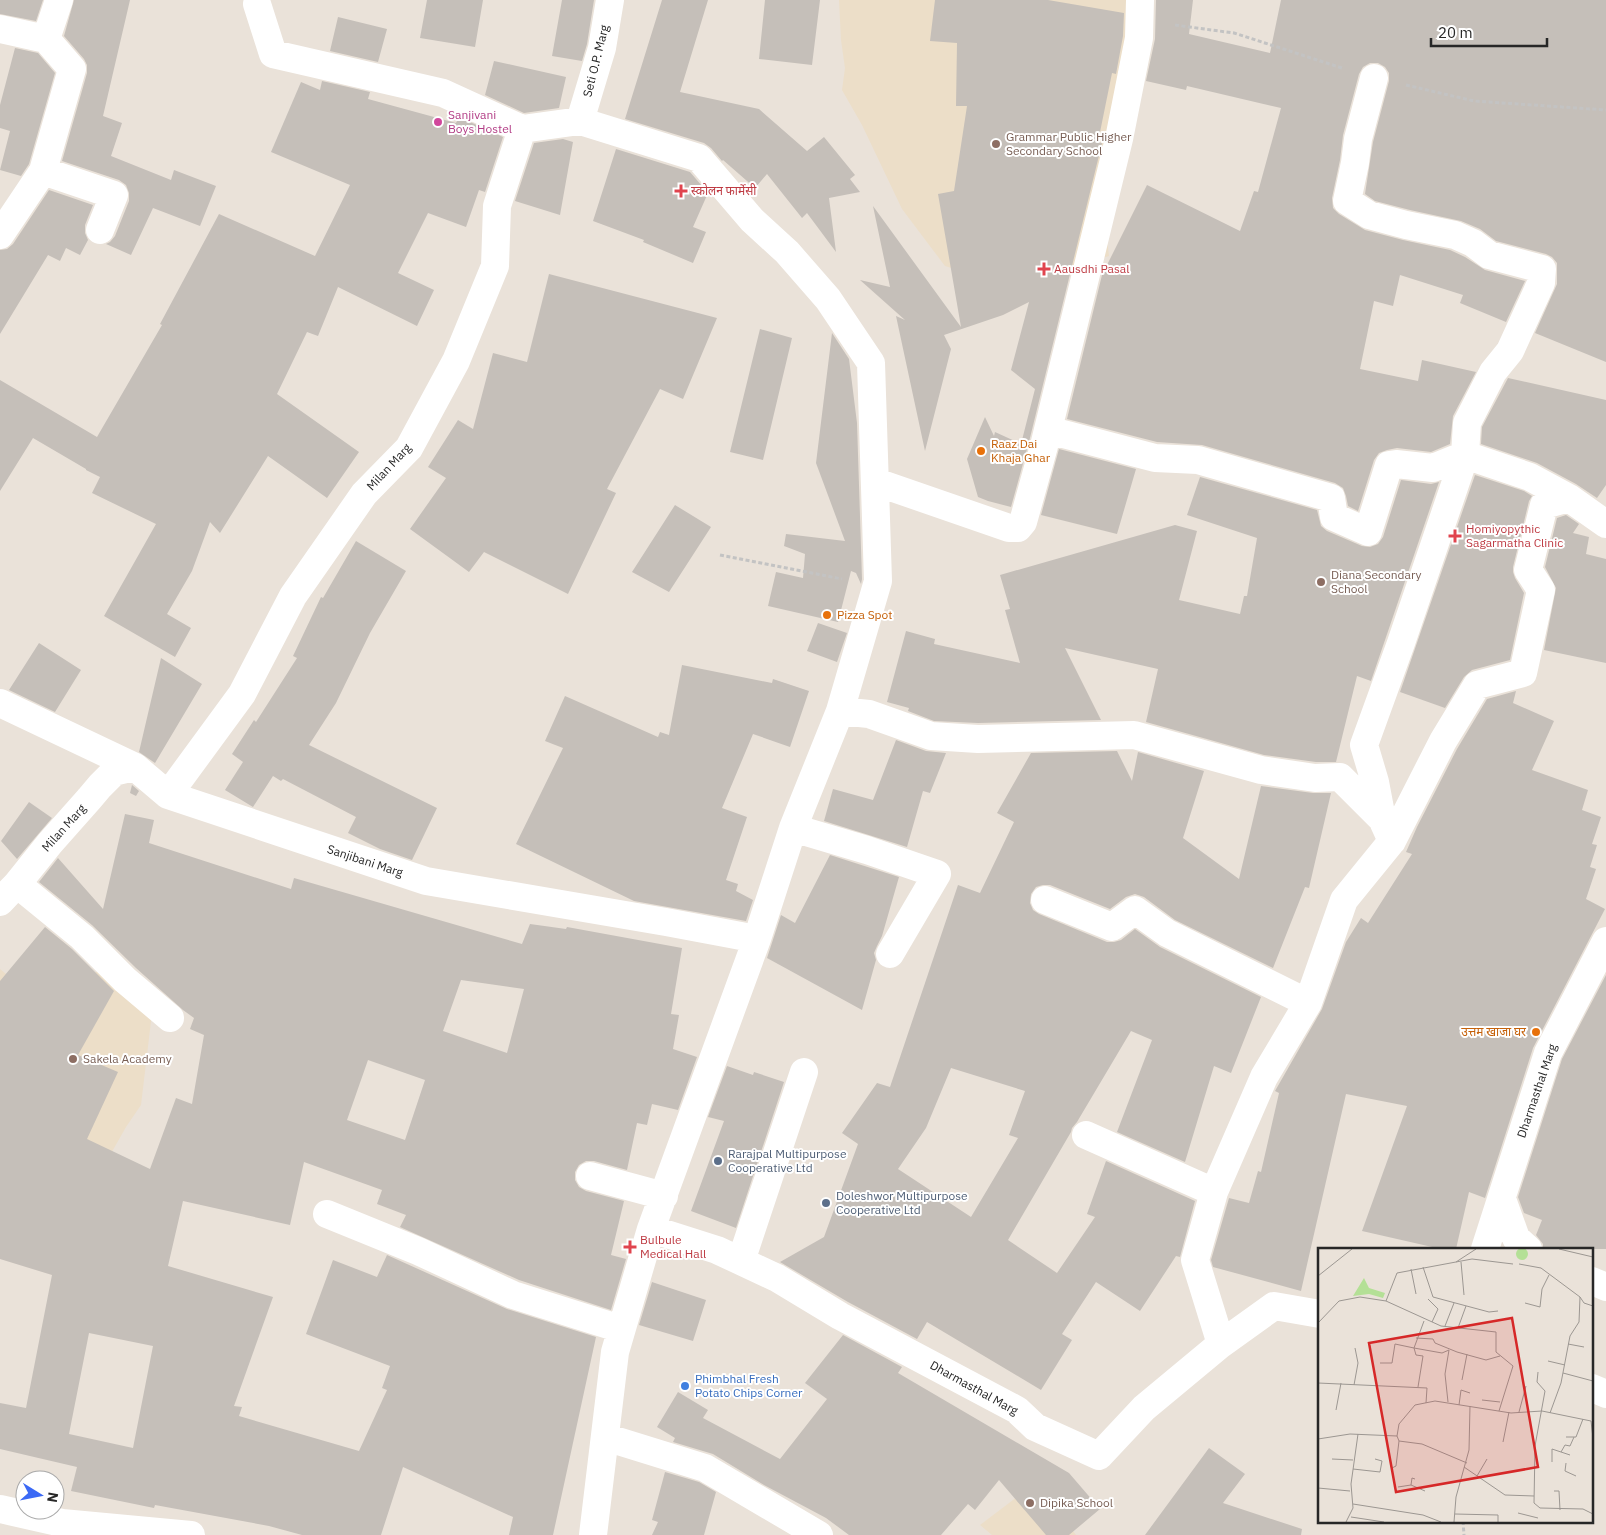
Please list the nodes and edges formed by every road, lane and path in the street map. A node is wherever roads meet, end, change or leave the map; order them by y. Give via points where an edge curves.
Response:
1 (59, 0) edge
2 (610, 0) edge
3 (257, 4) dead end
4 (1139, 8) edge
5 (0, 29) edge
6 (46, 39) junction
7 (1374, 78) junction
8 (1606, 110) edge
9 (580, 121) junction
10 (522, 129) junction
11 (43, 171) junction
12 (100, 230) dead end
13 (0, 235) edge
14 (1048, 430) junction
15 (1465, 455) junction
16 (876, 482) junction
17 (1569, 498) junction
18 (1606, 524) edge
19 (720, 555) dead end
20 (878, 581) junction
21 (0, 703) edge
22 (840, 711) junction
23 (135, 767) junction
24 (168, 795) junction
25 (793, 828) junction
26 (1387, 830) junction
27 (9, 893) edge
28 (1045, 900) dead end
29 (758, 940) junction
30 (1604, 949) edge
31 (890, 954) dead end
32 (1308, 1003) junction
33 (170, 1018) dead end
34 (804, 1072) dead end
35 (1086, 1135) dead end
36 (590, 1176) dead end
37 (1214, 1192) junction
38 (664, 1196) junction
39 (1502, 1199) junction
40 (327, 1214) dead end
41 (651, 1229) junction
42 (1486, 1248) edge
43 (1527, 1248) edge
44 (741, 1261) junction
45 (1594, 1282) edge
46 (1606, 1288) edge
47 (1318, 1314) edge
48 (621, 1329) junction
49 (1220, 1344) junction
50 (1594, 1389) edge
51 (1606, 1394) edge
52 (605, 1438) junction
53 (0, 1509) edge
54 (1463, 1522) edge
55 (60, 1529) edge
56 (191, 1535) edge
57 (593, 1535) edge
58 (819, 1535) edge
59 (1464, 1535) edge

1 - 6 street
2 - 9 street, Seti O.P. Marg via 602,48
3 - 10 street via 273,54 443,93
4 - 7 path via 1234,33
4 - 14 street via 1139,38 1119,139
5 - 6 street
6 - 11 street via 72,69
7 - 8 path via 1474,101
7 - 15 street via 1358,139 1347,201 1369,215 1455,235 1489,255 1542,269 1541,283 1510,351 1493,372 1467,423
9 - 10 street
9 - 16 street via 699,158 752,220 787,252 828,299 871,363
10 - 24 street, Milan Marg via 497,206 495,266 456,361 409,448 364,494 293,596 242,694
11 - 12 street via 114,195
11 - 13 street
14 - 15 street via 1155,458 1198,460 1331,498 1334,517 1368,532 1389,465 1434,468
14 - 16 street via 1023,522 1018,528 1009,528
15 - 17 street via 1530,477
15 - 26 street via 1364,745
16 - 20 street
17 - 18 street
17 - 26 street via 1544,505 1528,570 1541,590 1523,673 1477,685
19 - 20 path via 842,578
20 - 22 street
21 - 23 street, Sanjibani Marg
22 - 25 street
22 - 26 street via 869,714 931,736 978,739 1134,735 1262,770 1315,778 1340,777
23 - 24 street, Sanjibani Marg
23 - 27 street, Milan Marg via 114,772 100,786
24 - 29 street, Sanjibani Marg via 426,881
25 - 29 street
25 - 31 street via 937,874
26 - 32 street via 1344,900
27 - 33 street via 82,937 125,980
28 - 32 street via 1112,926 1135,910 1167,933
29 - 38 street
30 - 39 street, Dharmasthal Marg via 1548,1053
32 - 37 street via 1264,1077
34 - 44 street
35 - 37 street
36 - 38 street
37 - 49 street via 1195,1260
38 - 41 street
39 - 42 street, Dharmasthal Marg
39 - 43 street via 1516,1238
40 - 48 street via 513,1295
41 - 44 street, Dharmasthal Marg
41 - 48 street
44 - 49 street, Dharmasthal Marg via 1017,1410 1035,1427 1099,1456 1144,1408
45 - 46 street
47 - 49 street, Dharmasthal Marg via 1274,1306
48 - 52 street via 615,1352
50 - 51 street
52 - 57 street
52 - 58 street via 705,1468
53 - 55 street
54 - 59 path
55 - 56 street

